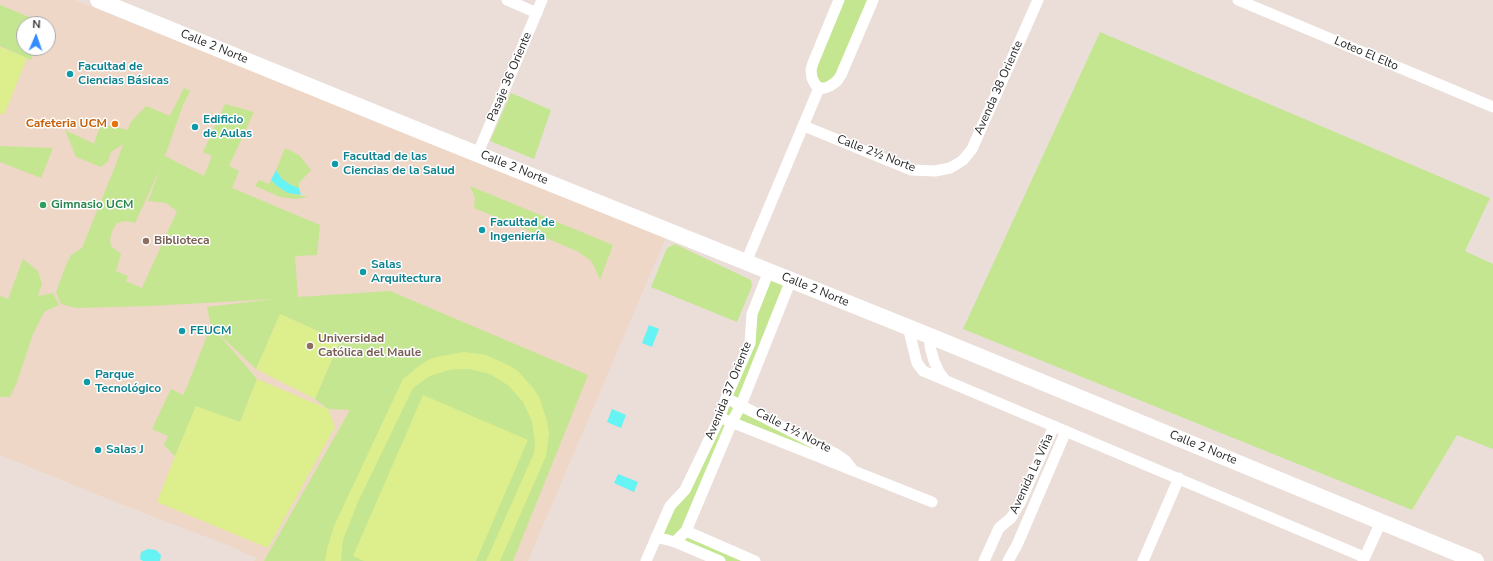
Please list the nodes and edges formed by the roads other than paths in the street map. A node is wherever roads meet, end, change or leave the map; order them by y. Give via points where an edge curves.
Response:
1 (98, 0) edge
2 (506, 0) edge
3 (542, 0) edge
4 (839, 0) edge
5 (873, 0) edge
6 (1038, 0) edge
7 (1238, 0) edge
8 (536, 13) junction
9 (819, 88) junction
10 (1493, 108) edge
11 (804, 126) junction
12 (478, 154) junction
13 (950, 168) joint
14 (746, 262) junction
15 (769, 271) junction
16 (791, 280) junction
17 (908, 327) junction
18 (930, 336) junction
19 (945, 380) junction
20 (726, 398) junction
21 (741, 405) junction
22 (720, 417) junction
23 (732, 422) junction
24 (1054, 426) junction
25 (1066, 431) junction
26 (854, 471) junction
27 (1179, 478) junction
28 (688, 485) junction
29 (703, 490) junction
30 (932, 502) dead end
31 (1381, 522) junction
32 (686, 531) junction
33 (656, 537) junction
34 (675, 542) junction
35 (1363, 559) edge
36 (646, 561) edge
37 (720, 561) edge
38 (755, 561) edge
39 (984, 561) edge
40 (1008, 561) edge
41 (1143, 561) edge
42 (1476, 561) edge

1 - 12 main road, Calle 2 Norte
2 - 8 street
3 - 8 street, Pasaje 36 Oriente
4 - 9 street via 812,63 811,70 815,84
5 - 9 street via 837,82
6 - 13 street, Avenda 38 Oriente via 972,149 964,160
7 - 10 street, Loteo El Elto
8 - 12 street, Pasaje 36 Oriente
9 - 11 street
11 - 13 street, Calle 2½ Norte via 903,168 928,172
11 - 14 street
12 - 14 main road, Calle 2 Norte
14 - 15 main road, Calle 2 Norte
15 - 16 main road, Calle 2 Norte
15 - 20 street, Avenida 37 Oriente via 752,314 750,343
16 - 17 main road, Calle 2 Norte
16 - 21 street, Avenida 37 Oriente
17 - 18 main road, Calle 2 Norte
17 - 19 street via 920,368
18 - 19 street via 934,361
18 - 31 main road, Calle 2 Norte
19 - 24 street
20 - 21 street, Calle 1½ Norte
20 - 22 street, Avenida 37 Oriente
21 - 23 street, Avenida 37 Oriente
21 - 26 street, Calle 1½ Norte via 836,454
22 - 23 street, Calle 1½ Norte
22 - 28 street, Avenida 37 Oriente
23 - 26 street, Calle 1½ Norte
23 - 29 street, Avenida 37 Oriente
24 - 25 street
24 - 39 street, Avenida La Viña via 1020,503 1011,518 999,528
25 - 27 street
25 - 40 street, Avenida La Viña
26 - 30 street, Calle 1½ Norte
27 - 35 street
27 - 41 street
28 - 29 street
28 - 33 street, Avenida 37 Oriente via 683,494 670,506
29 - 32 street, Avenida 37 Oriente
31 - 35 street
31 - 42 main road, Calle 2 Norte
32 - 34 street, Avenida 37 Oriente
32 - 38 street
33 - 34 street
33 - 36 street, Avenida 37 Oriente
34 - 37 street

